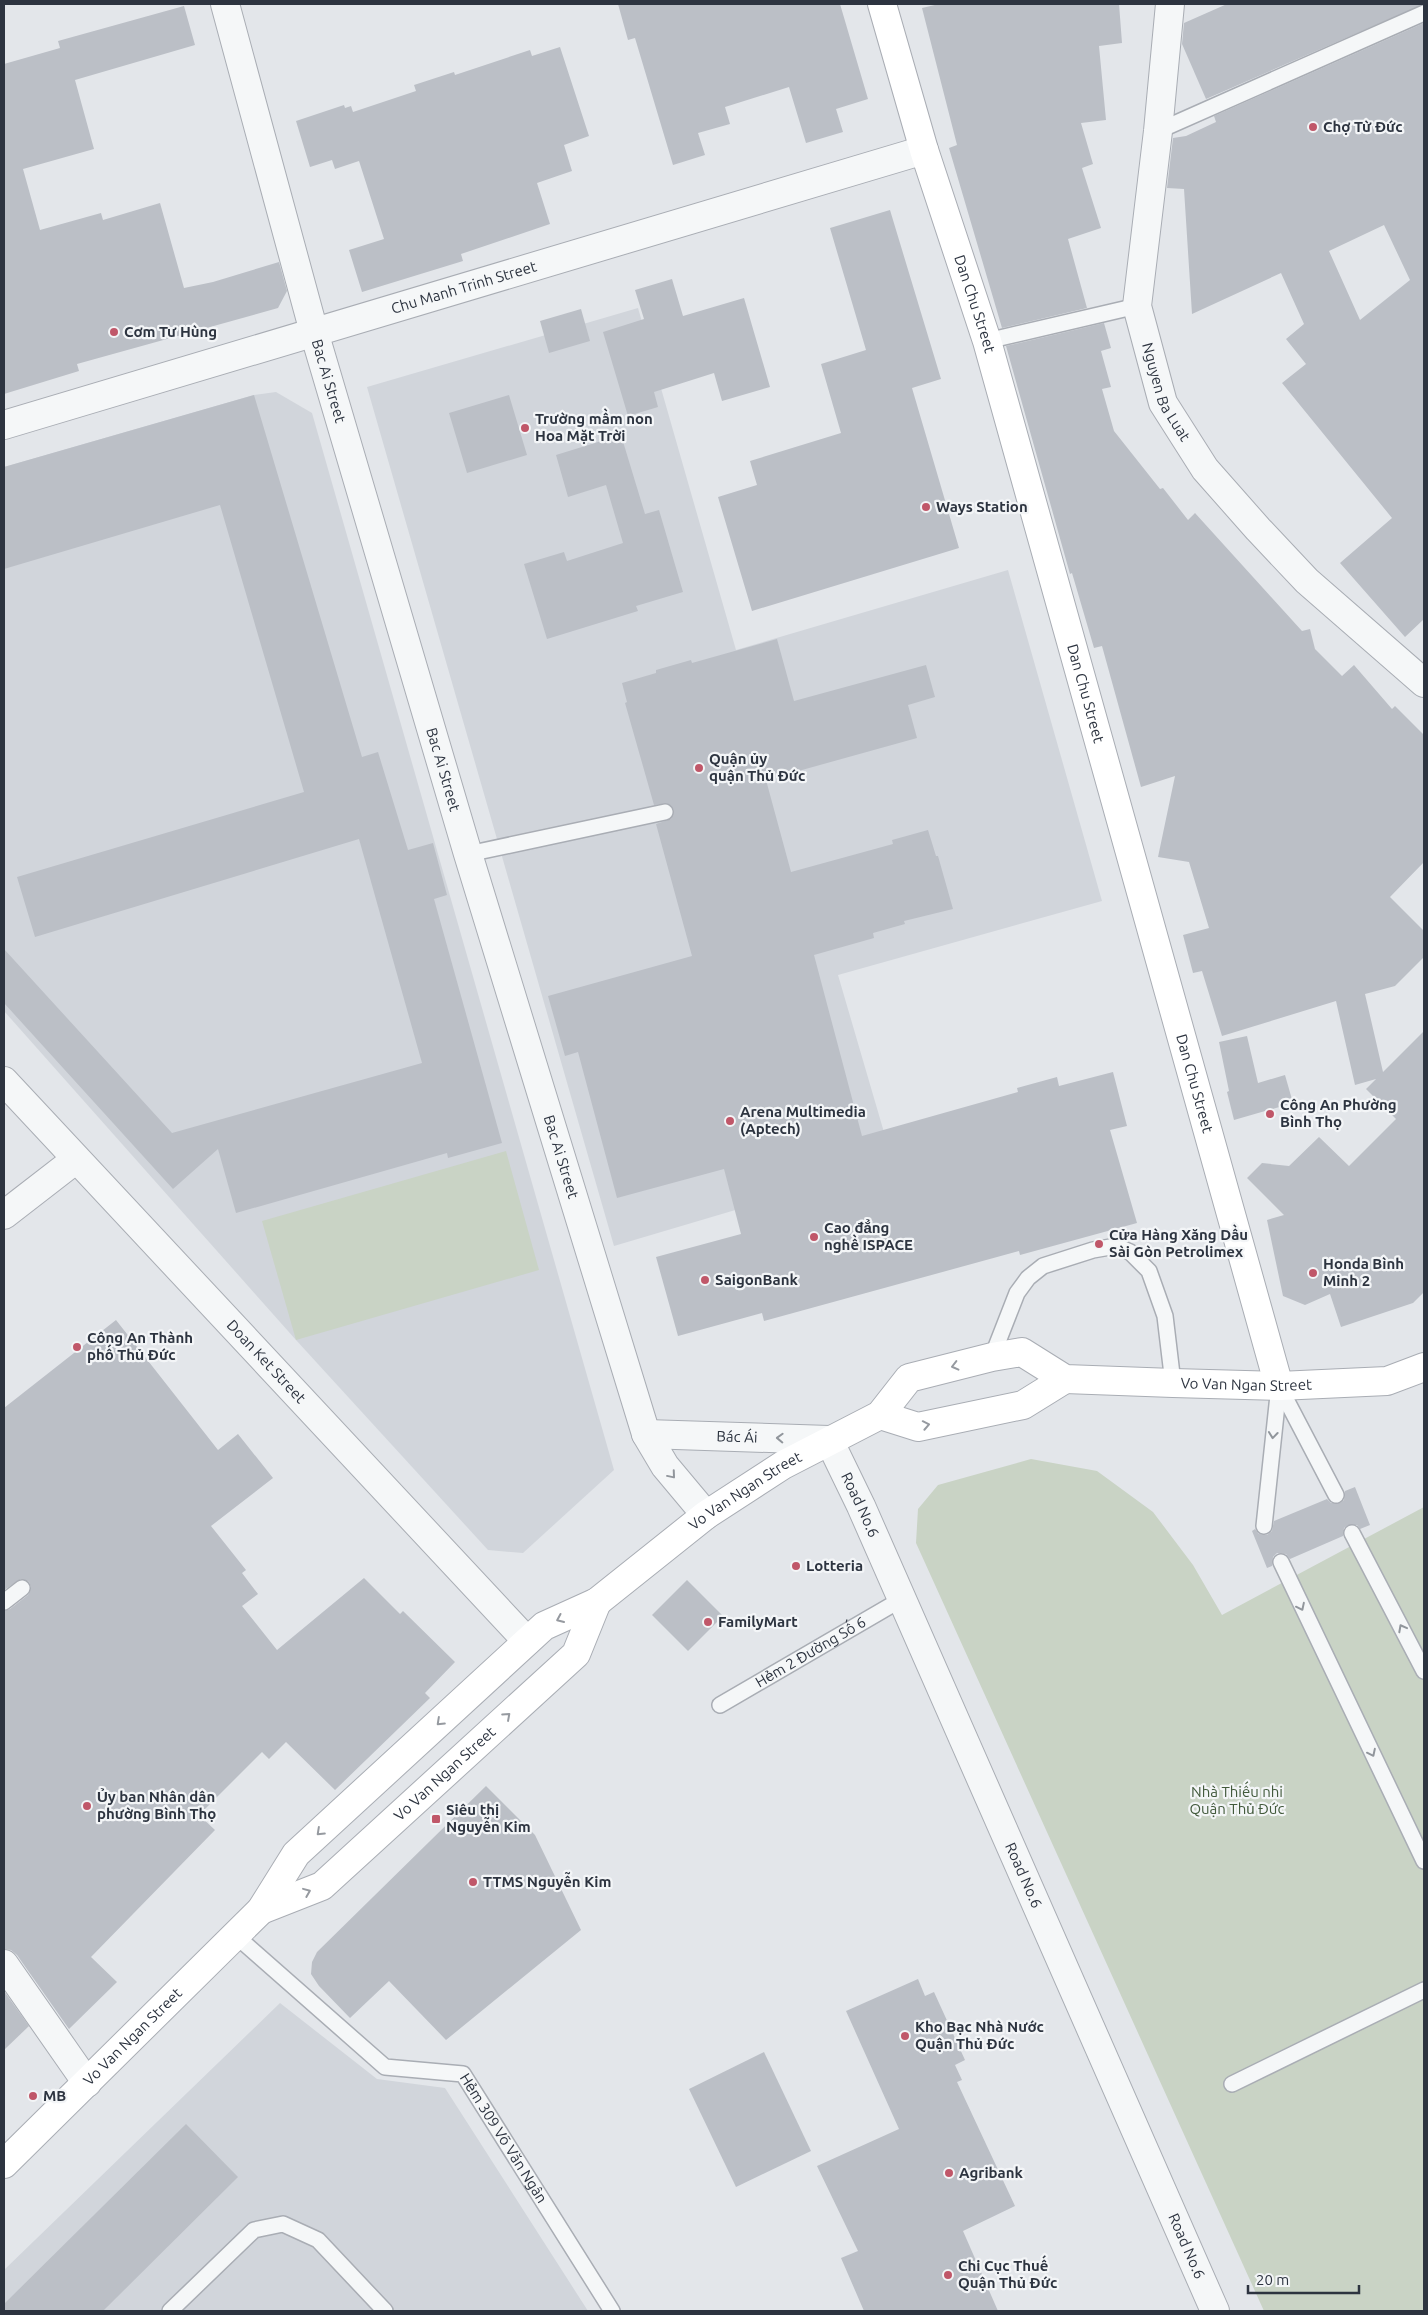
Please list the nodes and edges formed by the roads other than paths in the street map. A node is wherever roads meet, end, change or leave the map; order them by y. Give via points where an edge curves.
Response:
1 (225, 4) edge
2 (882, 4) edge
3 (1170, 4) edge
4 (1424, 13) edge
5 (1158, 131) junction
6 (924, 150) junction
7 (1136, 306) junction
8 (314, 332) junction
9 (987, 341) junction
10 (4, 425) edge
11 (1424, 683) edge
12 (665, 812) dead end
13 (468, 854) junction
14 (4, 1081) edge
15 (75, 1160) junction
16 (4, 1215) edge
17 (992, 1357) junction
18 (1424, 1367) edge
19 (1065, 1378) junction
20 (1173, 1383) junction
21 (1279, 1386) junction
22 (880, 1415) junction
23 (646, 1434) junction
24 (829, 1440) junction
25 (1336, 1495) dead end
26 (706, 1516) junction
27 (1264, 1526) dead end
28 (1352, 1533) dead end
29 (1281, 1562) dead end
30 (22, 1588) dead end
31 (902, 1599) junction
32 (4, 1602) edge
33 (597, 1602) junction
34 (527, 1641) junction
35 (1424, 1671) edge
36 (720, 1705) dead end
37 (1424, 1861) edge
38 (261, 1910) junction
39 (235, 1935) junction
40 (4, 1964) edge
41 (1424, 1990) edge
42 (87, 2082) junction
43 (1232, 2084) dead end
44 (4, 2164) edge
45 (170, 2311) edge
46 (385, 2311) edge
47 (612, 2311) edge
48 (1215, 2311) edge

1 - 8 street, Bac Ai Street
2 - 6 main road, Dan Chu Street
3 - 5 street, Nguyen Ba Luat
4 - 5 lane
5 - 7 street, Nguyen Ba Luat
6 - 8 street, Chu Manh Trinh Street
6 - 9 main road, Dan Chu Street
7 - 9 lane
7 - 11 street, Nguyen Ba Luat via 1163,403 1205,468 1307,581
8 - 10 street, Chu Manh Trinh Street
8 - 13 street, Bac Ai Street
9 - 21 main road, Dan Chu Street
12 - 13 lane
13 - 23 street, Bac Ai Street
14 - 15 street, Doan Ket Street
15 - 16 street
15 - 34 street, Doan Ket Street
17 - 19 main road, Vo Van Ngan Street via 1022,1352
17 - 20 lane via 1017,1293 1028,1278 1043,1266 1116,1246 1130,1252 1149,1271 1165,1316
17 -> 22 main road, Vo Van Ngan Street via 909,1378
18 - 21 main road, Vo Van Ngan Street via 1387,1381
19 - 20 main road, Vo Van Ngan Street
22 -> 19 main road via 914,1427 1023,1406
20 - 21 main road, Vo Van Ngan Street
21 - 25 lane
21 -> 27 lane
22 - 24 main road, Vo Van Ngan Street
24 -> 23 street, Bác Ái
23 -> 26 street, Bac Ai Street via 664,1466
24 - 26 main road, Vo Van Ngan Street via 783,1465
24 - 31 street, Road No.6
26 - 33 main road, Vo Van Ngan Street
35 -> 28 lane
29 -> 37 lane
30 - 32 lane
31 - 36 lane, Hẻm 2 Đường Số 6
31 - 48 street, Road No.6
33 -> 34 main road, Vo Van Ngan Street via 544,1626
38 -> 33 main road, Vo Van Ngan Street via 322,1886 576,1654
34 -> 38 main road, Vo Van Ngan Street via 296,1854
38 - 39 main road, Vo Van Ngan Street
39 - 42 main road, Vo Van Ngan Street
39 - 47 lane, Hẻm 309 Võ Văn Ngân via 385,2067 463,2074
40 - 42 street
41 - 43 lane
42 - 44 main road, Vo Van Ngan Street
45 - 46 lane via 254,2230 282,2224 318,2240

